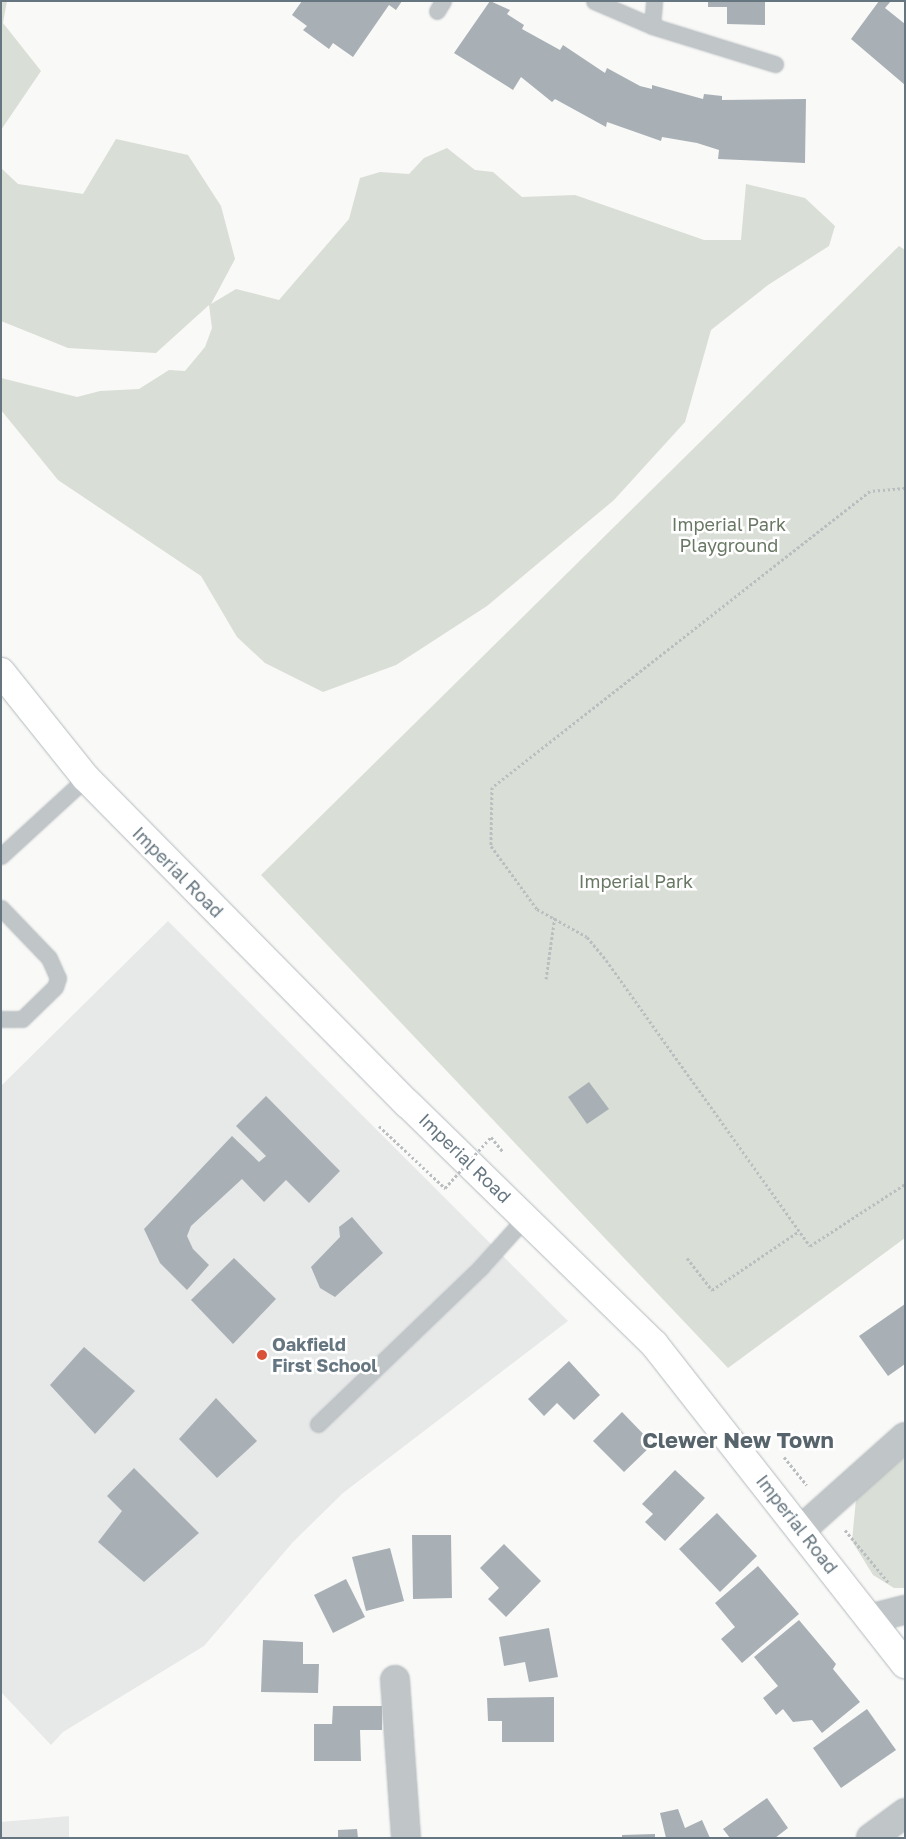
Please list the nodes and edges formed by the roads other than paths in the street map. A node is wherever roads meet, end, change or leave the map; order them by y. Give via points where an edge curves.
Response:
1 (594, 1) edge
2 (654, 1) edge
3 (652, 26) junction
4 (775, 64) dead end
5 (1, 672) edge
6 (86, 778) junction
7 (1, 856) edge
8 (1, 908) edge
9 (1, 1019) edge
10 (526, 1217) junction
11 (318, 1424) dead end
12 (905, 1437) edge
13 (802, 1529) junction
14 (905, 1610) edge
15 (872, 1618) junction
16 (905, 1664) edge
17 (395, 1680) dead end
18 (905, 1813) edge
19 (406, 1838) edge
20 (871, 1838) edge

1 - 3 lane
2 - 3 lane
3 - 4 lane
5 - 6 main road, Imperial Road
6 - 7 lane
6 - 10 main road, Imperial Road via 408,1104
8 - 9 lane via 49,958 58,978 55,987 22,1019
10 - 11 lane via 481,1267
10 - 13 main road, Imperial Road via 654,1344
12 - 13 street
13 - 15 main road, Imperial Road
14 - 15 street
15 - 16 main road, Imperial Road
17 - 19 street
18 - 20 street

